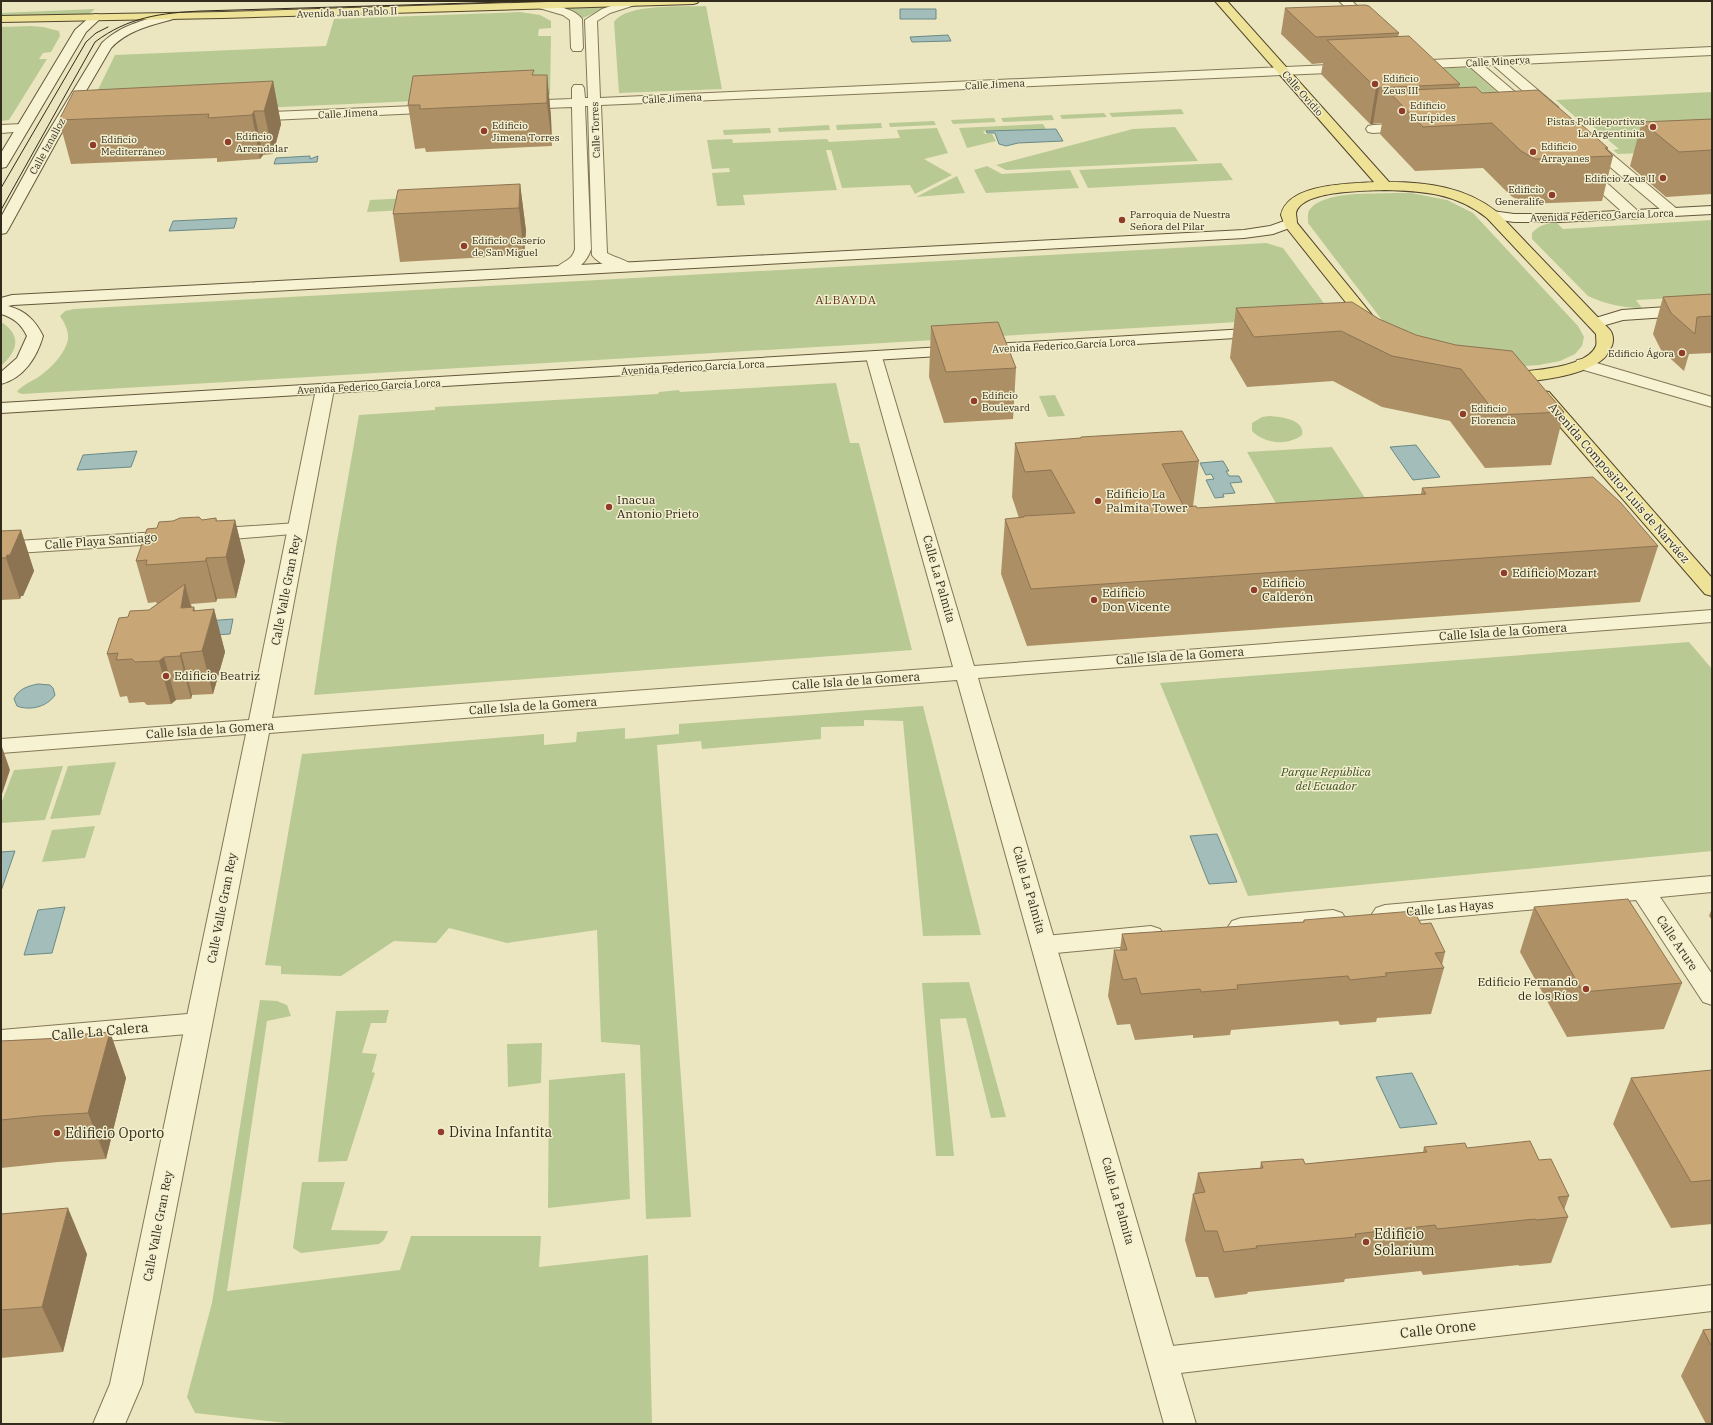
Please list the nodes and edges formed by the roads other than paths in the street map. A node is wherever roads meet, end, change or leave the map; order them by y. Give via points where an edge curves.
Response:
1 (693, 1) edge
2 (1221, 1) edge
3 (1345, 1) edge
4 (631, 3) junction
5 (128, 5) dead end
6 (108, 6) junction
7 (543, 6) junction
8 (1, 11) edge
9 (173, 16) junction
10 (96, 17) junction
11 (55, 18) junction
12 (1, 19) edge
13 (81, 30) junction
14 (1379, 34) edge
15 (1712, 51) edge
16 (1496, 61) junction
17 (578, 62) dead end
18 (1472, 62) junction
19 (1362, 68) edge
20 (1284, 71) junction
21 (578, 77) dead end
22 (1421, 79) edge
23 (1541, 94) junction
24 (1512, 96) junction
25 (578, 102) junction
26 (594, 102) junction
27 (505, 106) edge
28 (450, 108) edge
29 (236, 118) edge
30 (1428, 126) edge
31 (22, 128) junction
32 (1, 129) edge
33 (1373, 129) edge
34 (1579, 133) edge
35 (1612, 161) junction
36 (1628, 162) dead end
37 (1, 164) edge
38 (1384, 186) junction
39 (1712, 210) edge
40 (1672, 212) junction
41 (1492, 215) junction
42 (1634, 215) junction
43 (1290, 223) junction
44 (1, 230) edge
45 (626, 267) junction
46 (562, 270) junction
47 (1, 303) edge
48 (1, 309) edge
49 (1712, 309) edge
50 (1595, 323) junction
51 (1277, 332) edge
52 (1357, 334) edge
53 (1383, 340) junction
54 (874, 357) junction
55 (1583, 364) junction
56 (1525, 376) junction
57 (1, 379) edge
58 (325, 389) junction
59 (1712, 402) edge
60 (1, 408) edge
61 (298, 529) junction
62 (1, 548) edge
63 (1712, 590) edge
64 (1712, 616) edge
65 (966, 673) junction
66 (259, 726) junction
67 (1, 746) edge
68 (1712, 884) edge
69 (1642, 890) junction
70 (1220, 929) edge
71 (1173, 934) edge
72 (1045, 945) junction
73 (1712, 995) edge
74 (199, 1023) junction
75 (1, 1040) edge
76 (1712, 1298) edge
77 (1163, 1361) junction
78 (109, 1424) edge
79 (1180, 1424) edge

1 - 4 main road, Avenida Juan Pablo II
2 - 20 main road, Calle Ovidio
3 - 14 street
4 - 7 main road, Avenida Juan Pablo II
4 - 26 street, Calle Torres via 606,11 591,20
5 - 6 main road
6 - 8 main road
6 - 10 main road
7 - 9 main road, Avenida Juan Pablo II
7 - 17 street via 567,13 576,19
9 - 10 main road, Avenida Juan Pablo II
9 - 44 street, Calle Iznalloz via 133,27 112,39 106,46 65,126
10 - 11 main road, Avenida Juan Pablo II
10 - 13 street
11 - 12 main road, Avenida Juan Pablo II
11 - 13 street via 79,26
13 - 31 street
15 - 16 street, Calle Minerva
16 - 18 street, Calle Minerva
16 - 23 street
18 - 22 street, Calle Minerva via 1407,63
18 - 24 street
19 - 20 street
20 - 26 street, Calle Jimena
20 - 38 main road, Calle Ovidio
21 - 25 street, Calle Torres
23 - 24 street
23 - 24 street via 1563,118 1534,121
25 - 26 street, Calle Jimena
25 - 27 street, Calle Jimena
25 - 46 street, Calle Torres via 583,249 582,256 576,263
26 - 45 street, Calle Torres via 600,255
28 - 29 street, Calle Jimena
30 - 33 street
31 - 32 street
31 - 37 street
34 - 35 street
35 - 36 street
35 - 40 street
35 - 42 street via 1574,160
38 - 41 main road via 1407,186 1445,192 1478,204
38 - 43 main road via 1332,190 1302,198 1293,205 1289,213
39 - 40 street, Avenida Federico García Lorca
40 - 42 street, Avenida Federico García Lorca
41 - 42 street, Avenida Federico García Lorca via 1514,218 1560,218
41 - 50 main road
43 - 45 street via 1273,230 1249,234
43 - 53 main road
45 - 46 street
46 - 47 street
48 - 57 street via 12,312 28,323 35,336 30,355
49 - 50 street via 1622,315
50 - 55 main road via 1604,333 1604,346 1596,357
51 - 54 street, Avenida Federico García Lorca
52 - 53 street
53 - 56 main road via 1394,351 1410,360 1433,368 1493,378
54 - 58 street, Avenida Federico García Lorca
54 - 65 street, Calle La Palmita
55 - 56 main road via 1561,372
55 - 59 street
56 - 63 main road, Avenida Compositor Luis de Narváez
58 - 60 street, Avenida Federico García Lorca
58 - 61 street, Calle Valle Gran Rey
61 - 62 street, Calle Playa Santiago
61 - 66 street, Calle Valle Gran Rey
64 - 65 street, Calle Isla de la Gomera
65 - 66 street, Calle Isla de la Gomera
65 - 72 street, Calle La Palmita
66 - 67 street, Calle Isla de la Gomera
66 - 74 street, Calle Valle Gran Rey
68 - 69 street, Calle Las Hayas
69 - 70 street, Calle Las Hayas
69 - 73 street, Calle Arure
71 - 72 street
72 - 77 street, Calle La Palmita
74 - 75 street, Calle La Calera
74 - 78 street, Calle Valle Gran Rey via 126,1384
76 - 77 street, Calle Orone
77 - 79 street, Calle La Palmita

